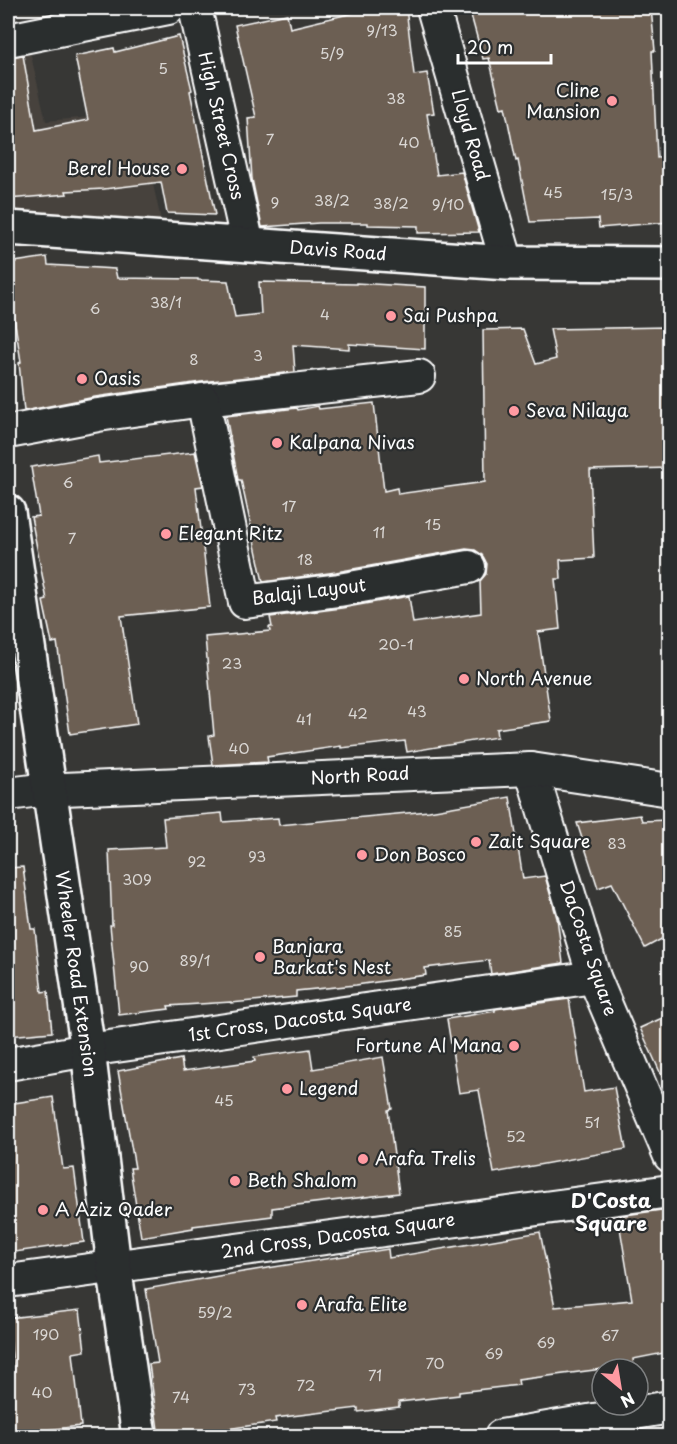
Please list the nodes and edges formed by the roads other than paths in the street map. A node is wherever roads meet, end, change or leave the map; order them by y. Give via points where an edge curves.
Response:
1 (168, 8) edge
2 (195, 8) edge
3 (433, 8) edge
4 (8, 40) edge
5 (8, 228) edge
6 (248, 245) junction
7 (507, 262) junction
8 (669, 264) edge
9 (419, 376) dead end
10 (203, 400) junction
11 (8, 432) edge
12 (8, 512) edge
13 (469, 567) dead end
14 (531, 769) junction
15 (49, 790) junction
16 (669, 790) edge
17 (8, 794) edge
18 (594, 977) junction
19 (88, 1050) junction
20 (8, 1064) edge
21 (669, 1156) edge
22 (669, 1191) edge
23 (114, 1266) junction
24 (8, 1281) edge
25 (669, 1407) edge
26 (139, 1437) edge
27 (501, 1437) edge

1 - 4 street
2 - 6 street, High Street Cross
3 - 7 street, Lloyd Road
5 - 6 street, Davis Road
6 - 7 street, Davis Road
7 - 8 street, Davis Road
9 - 10 street
10 - 11 street
10 - 13 street, Balaji Layout via 245,602
12 - 15 street, Wheeler Road Extension
14 - 15 street, North Road
14 - 16 street, North Road
14 - 18 street, DaCosta Square
15 - 17 street, North Road
15 - 19 street, Wheeler Road Extension
18 - 19 street, 1st Cross, Dacosta Square
18 - 21 street, DaCosta Square
19 - 20 street, 1st Cross, Dacosta Square
19 - 23 street, Wheeler Road Extension
22 - 23 street, 2nd Cross, Dacosta Square
23 - 24 street, 2nd Cross, Dacosta Square
23 - 26 street, Wheeler Road Extension
25 - 27 street

